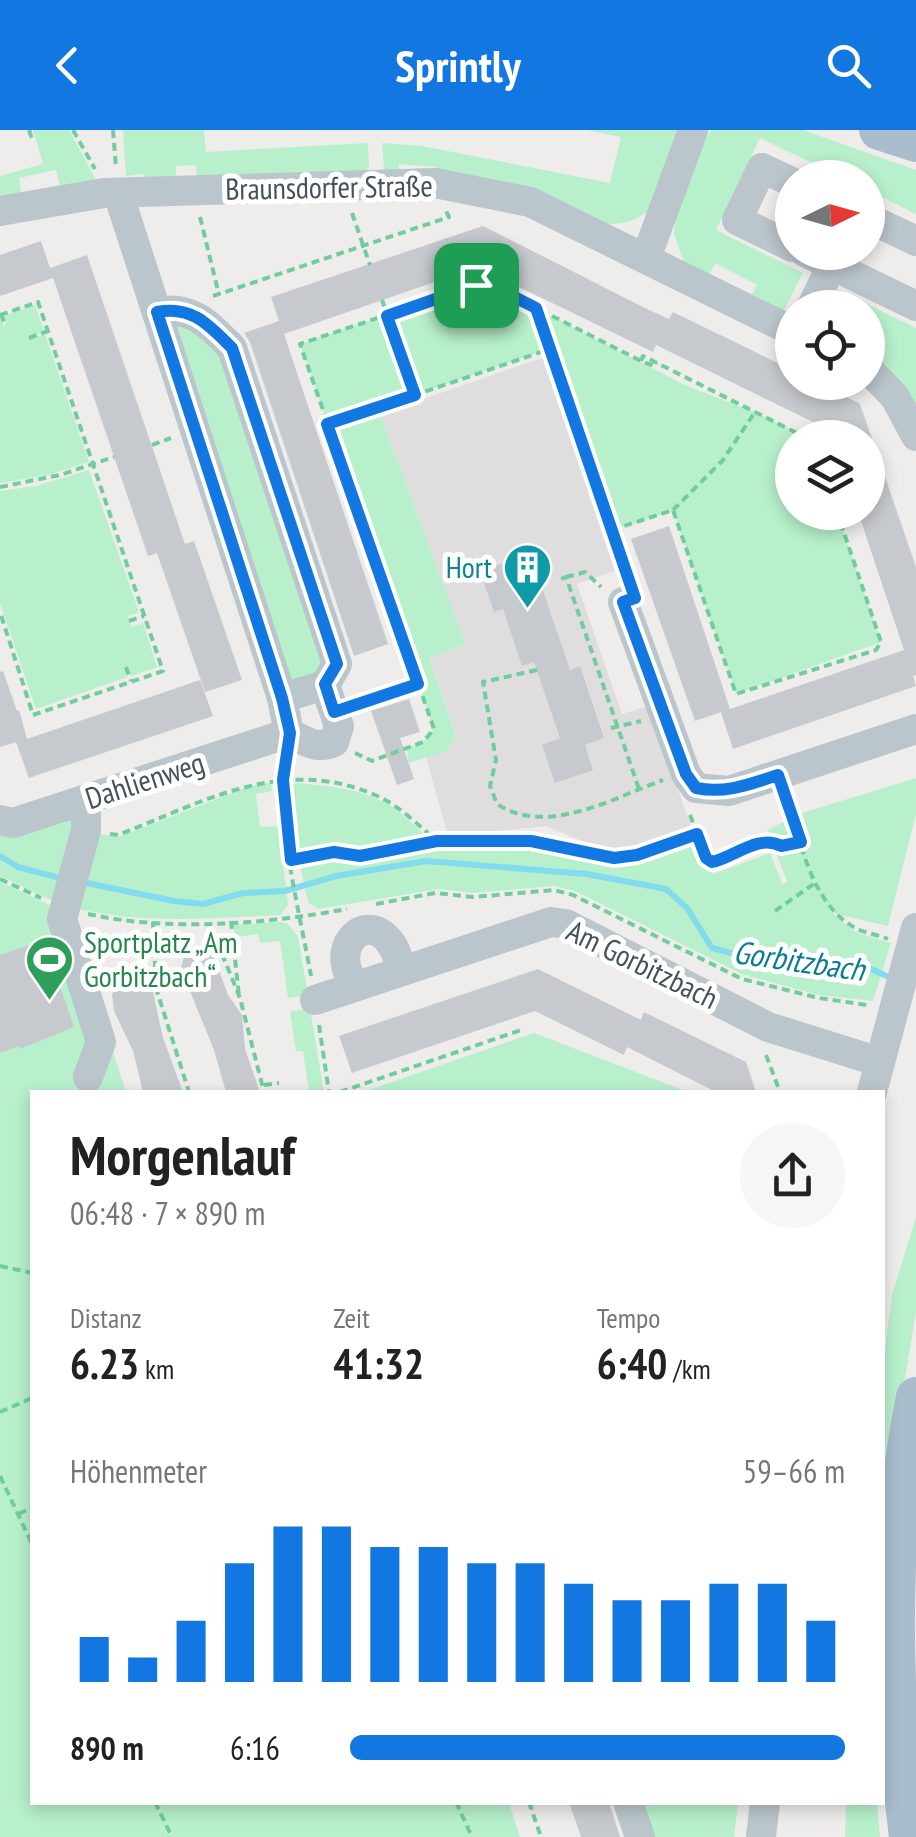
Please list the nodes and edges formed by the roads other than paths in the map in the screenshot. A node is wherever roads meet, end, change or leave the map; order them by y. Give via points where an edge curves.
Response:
1 (879, 130) edge
2 (690, 134) edge
3 (916, 142) edge
4 (775, 174) edge
5 (111, 193) junction
6 (0, 211) edge
7 (885, 226) edge
8 (775, 239) edge
9 (916, 241) edge
10 (646, 258) junction
11 (841, 270) edge
12 (916, 306) edge
13 (166, 310) junction
14 (775, 322) edge
15 (885, 387) edge
16 (916, 436) edge
17 (623, 602) road end
18 (282, 698) junction
19 (331, 713) junction
20 (916, 729) edge
21 (290, 733) junction
22 (86, 815) junction
23 (0, 820) edge
24 (911, 947) edge
25 (402, 971) junction
26 (357, 986) junction
27 (315, 1000) road end
28 (880, 1062) junction
29 (88, 1077) dead end
30 (873, 1090) edge
31 (916, 1397) edge
32 (629, 1805) edge
33 (765, 1805) edge
34 (640, 1837) edge
35 (761, 1837) edge
36 (909, 1837) edge

1 - 3 main road
2 - 10 street
4 - 8 street via 762,168 737,220
5 - 6 street, Braunsdorfer Straße
5 - 10 street, Braunsdorfer Straße via 435,184 530,202
5 - 13 street
7 - 9 street
10 - 14 street, Braunsdorfer Straße
11 - 12 street
13 - 18 street
13 - 19 street via 202,318 232,348 337,664
15 - 16 street
17 - 20 street via 682,776 696,788 729,791
18 - 19 street
18 - 21 street
19 - 21 street, Dahlienweg via 324,747
21 - 22 street, Dahlienweg
22 - 23 street, Dahlienweg
22 - 29 street via 62,919 101,1042
24 - 28 street
25 - 26 street, Am Gorbitzbach
25 - 26 street via 390,942 377,931 363,931 344,950
25 - 28 street, Am Gorbitzbach via 551,922 566,924 768,1027
26 - 27 street, Am Gorbitzbach
28 - 30 street
31 - 36 main road via 896,1595
32 - 34 street
33 - 35 street

